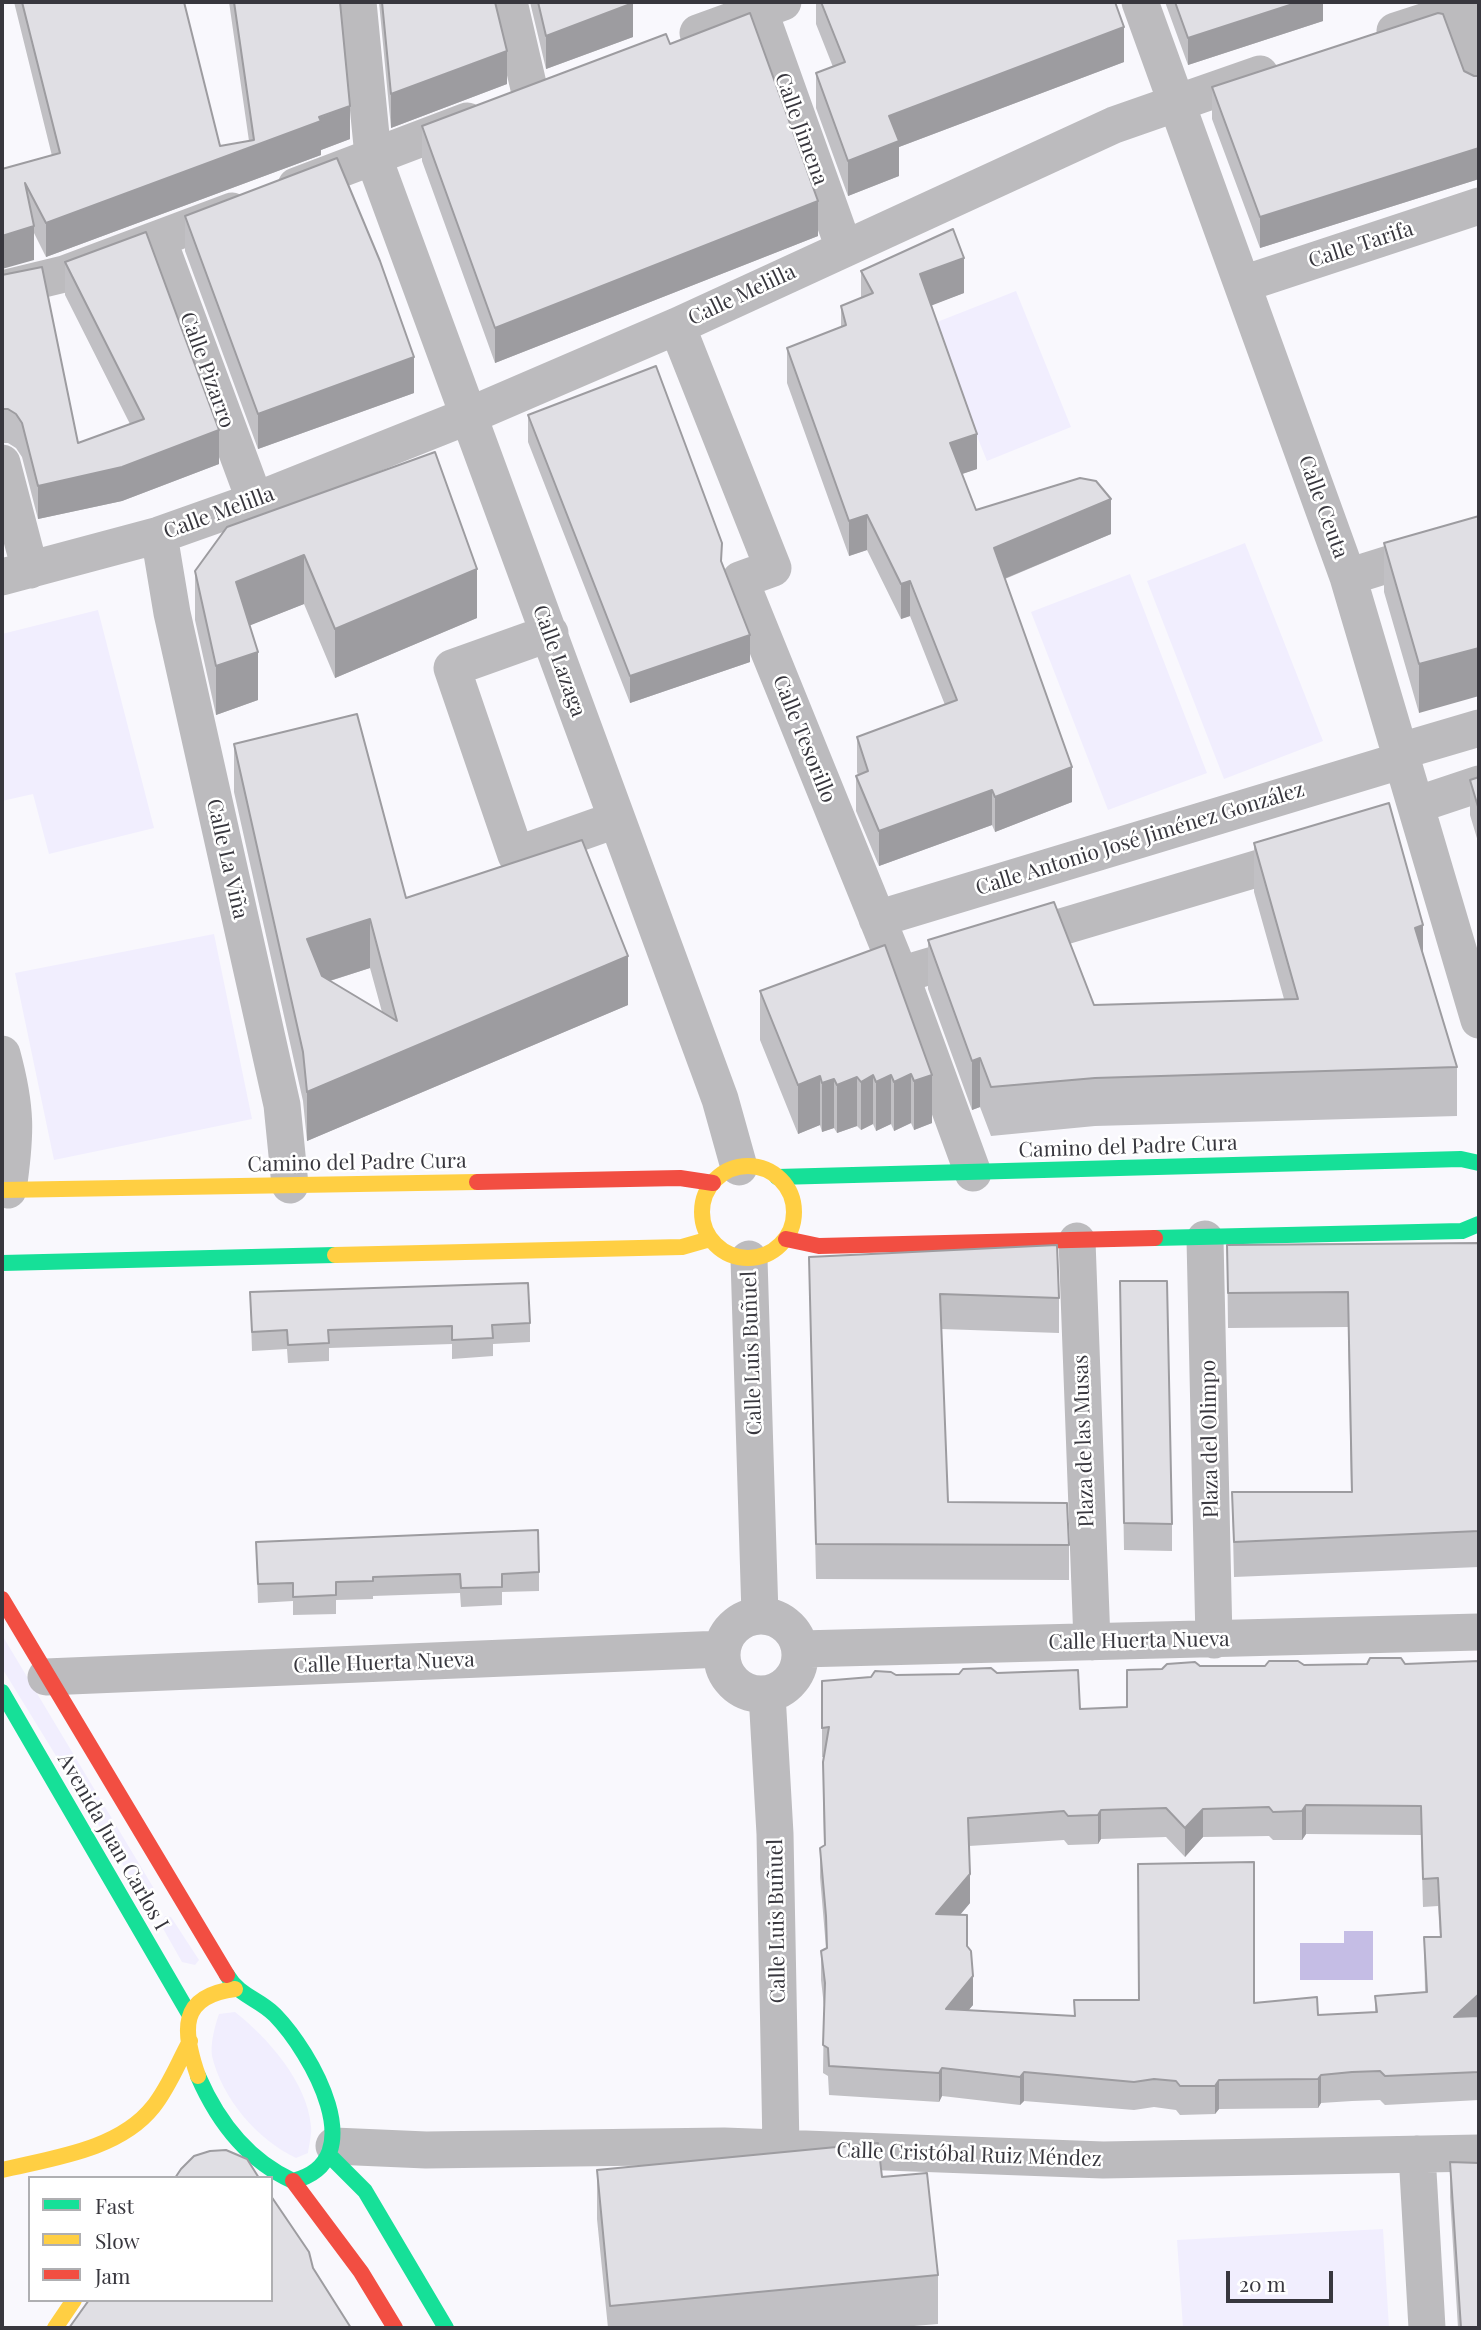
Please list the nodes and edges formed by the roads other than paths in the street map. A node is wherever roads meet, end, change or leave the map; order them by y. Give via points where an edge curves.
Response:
1 (358, 2) edge
2 (509, 2) edge
3 (1140, 2) edge
4 (771, 6) edge
5 (1467, 9) edge
6 (1365, 41) edge
7 (670, 44) edge
8 (1288, 65) edge
9 (569, 82) edge
10 (1479, 87) edge
11 (531, 97) junction
12 (1177, 102) junction
13 (373, 156) junction
14 (1479, 206) edge
15 (158, 239) junction
16 (844, 248) junction
17 (1243, 284) junction
18 (2, 289) edge
19 (677, 326) junction
20 (468, 416) junction
21 (2, 463) edge
22 (255, 500) junction
23 (159, 535) junction
24 (1479, 536) edge
25 (16, 574) edge
26 (1348, 577) junction
27 (550, 633) junction
28 (1479, 728) edge
29 (1402, 756) junction
30 (1479, 784) edge
31 (1419, 813) junction
32 (615, 820) junction
33 (1384, 831) edge
34 (1333, 846) edge
35 (877, 919) junction
36 (906, 990) junction
37 (1479, 1020) edge
38 (2, 1054) edge
39 (1479, 1163) edge
40 (973, 1173) junction
41 (726, 1175) junction
42 (777, 1177) junction
43 (290, 1185) junction
44 (5, 1190) edge
45 (1479, 1224) edge
46 (710, 1239) junction
47 (786, 1239) junction
48 (1205, 1239) junction
49 (1077, 1241) junction
50 (749, 1259) junction
51 (2, 1264) edge
52 (2, 1599) edge
53 (760, 1615) junction
54 (1479, 1632) edge
55 (1214, 1640) junction
56 (1092, 1642) junction
57 (800, 1648) junction
58 (722, 1649) junction
59 (46, 1677) junction
60 (2, 1692) edge
61 (767, 1694) junction
62 (235, 1989) junction
63 (188, 2012) junction
64 (190, 2041) junction
65 (781, 2148) junction
66 (332, 2151) junction
67 (1479, 2153) edge
68 (1418, 2154) junction
69 (49, 2158) junction
70 (244, 2165) edge
71 (267, 2167) junction
72 (2, 2170) edge
73 (64, 2171) dead end
74 (293, 2181) junction
75 (73, 2302) edge
76 (55, 2328) edge
77 (394, 2328) edge
78 (446, 2328) edge
79 (1427, 2328) edge

1 - 13 street, Calle Lazaga
2 - 11 street
3 - 12 street, Calle Ceuta
4 - 7 street
4 - 16 street, Calle Jimena
5 - 6 street
5 - 10 street
8 - 12 street, Calle Melilla
9 - 11 street
11 - 13 street
12 - 16 street, Calle Melilla via 1114,125
12 - 17 street, Calle Ceuta
13 - 15 street
13 - 20 street, Calle Lazaga
14 - 17 street, Calle Tarifa
15 - 18 street via 64,274
15 - 22 street, Calle Pizarro
16 - 19 street, Calle Melilla
17 - 26 street, Calle Ceuta
19 - 20 street, Calle Melilla
19 - 35 street, Calle Tesorillo via 773,568 740,580
20 - 22 street, Calle Melilla
20 - 27 street, Calle Lazaga
21 - 25 street
22 - 23 street, Calle Melilla
23 - 25 street, Calle Melilla
23 - 43 street, Calle La Viña via 172,613 282,1105
24 - 26 street
26 - 29 street, Calle Ceuta
27 - 32 street, Calle Lazaga
27 - 32 street via 452,668 516,855
28 - 29 street, Calle Antonio José Jiménez González
29 - 31 street, Calle Ceuta
29 - 35 street, Calle Antonio José Jiménez González
30 - 31 street
31 - 33 street
31 - 37 street, Calle Ceuta
32 - 41 street, Calle Lazaga via 720,1099
34 - 36 street
35 - 36 street, Calle Tesorillo
36 - 40 street, Calle Tesorillo
38 - 44 street via 16,1131
39 - 40 street, Camino del Padre Cura via 1461,1159
40 - 42 street, Camino del Padre Cura
41 - 42 street via 766,1170
41 - 43 street, Camino del Padre Cura
41 - 46 street via 702,1210
42 - 47 street via 793,1199 795,1213
43 - 44 street, Camino del Padre Cura
45 - 48 street via 1462,1231
46 - 50 street via 734,1256
46 - 51 street via 682,1247
47 - 49 street via 819,1246
47 - 50 street via 776,1250
48 - 49 street
48 - 55 street, Plaza del Olimpo
49 - 56 street, Plaza de las Musas
50 - 53 street, Calle Luis Buñuel
52 - 59 street
53 - 57 street via 782,1621
53 - 58 street via 735,1625
54 - 55 street, Calle Huerta Nueva
55 - 56 street, Calle Huerta Nueva
56 - 57 street, Calle Huerta Nueva
57 - 61 street via 793,1678 782,1689
58 - 59 street, Calle Huerta Nueva
58 - 61 street via 728,1678 746,1691
59 - 62 street
60 - 63 street, Avenida Juan Carlos I
61 - 65 street, Calle Luis Buñuel via 775,1834
62 - 63 street via 216,1989 198,1997
62 - 66 street via 275,2015 303,2050 333,2122
63 - 64 street
64 - 69 street via 148,2113 127,2130
64 - 71 street via 214,2110
65 - 66 street, Calle Cristóbal Ruiz Méndez
65 - 68 street, Calle Cristóbal Ruiz Méndez via 1103,2160
66 - 74 street via 315,2174
66 - 78 street via 365,2191
67 - 68 street, Calle Cristóbal Ruiz Méndez
68 - 79 street
69 - 72 street
69 - 73 street
70 - 71 street
71 - 74 street
74 - 77 street via 361,2273
75 - 76 street

